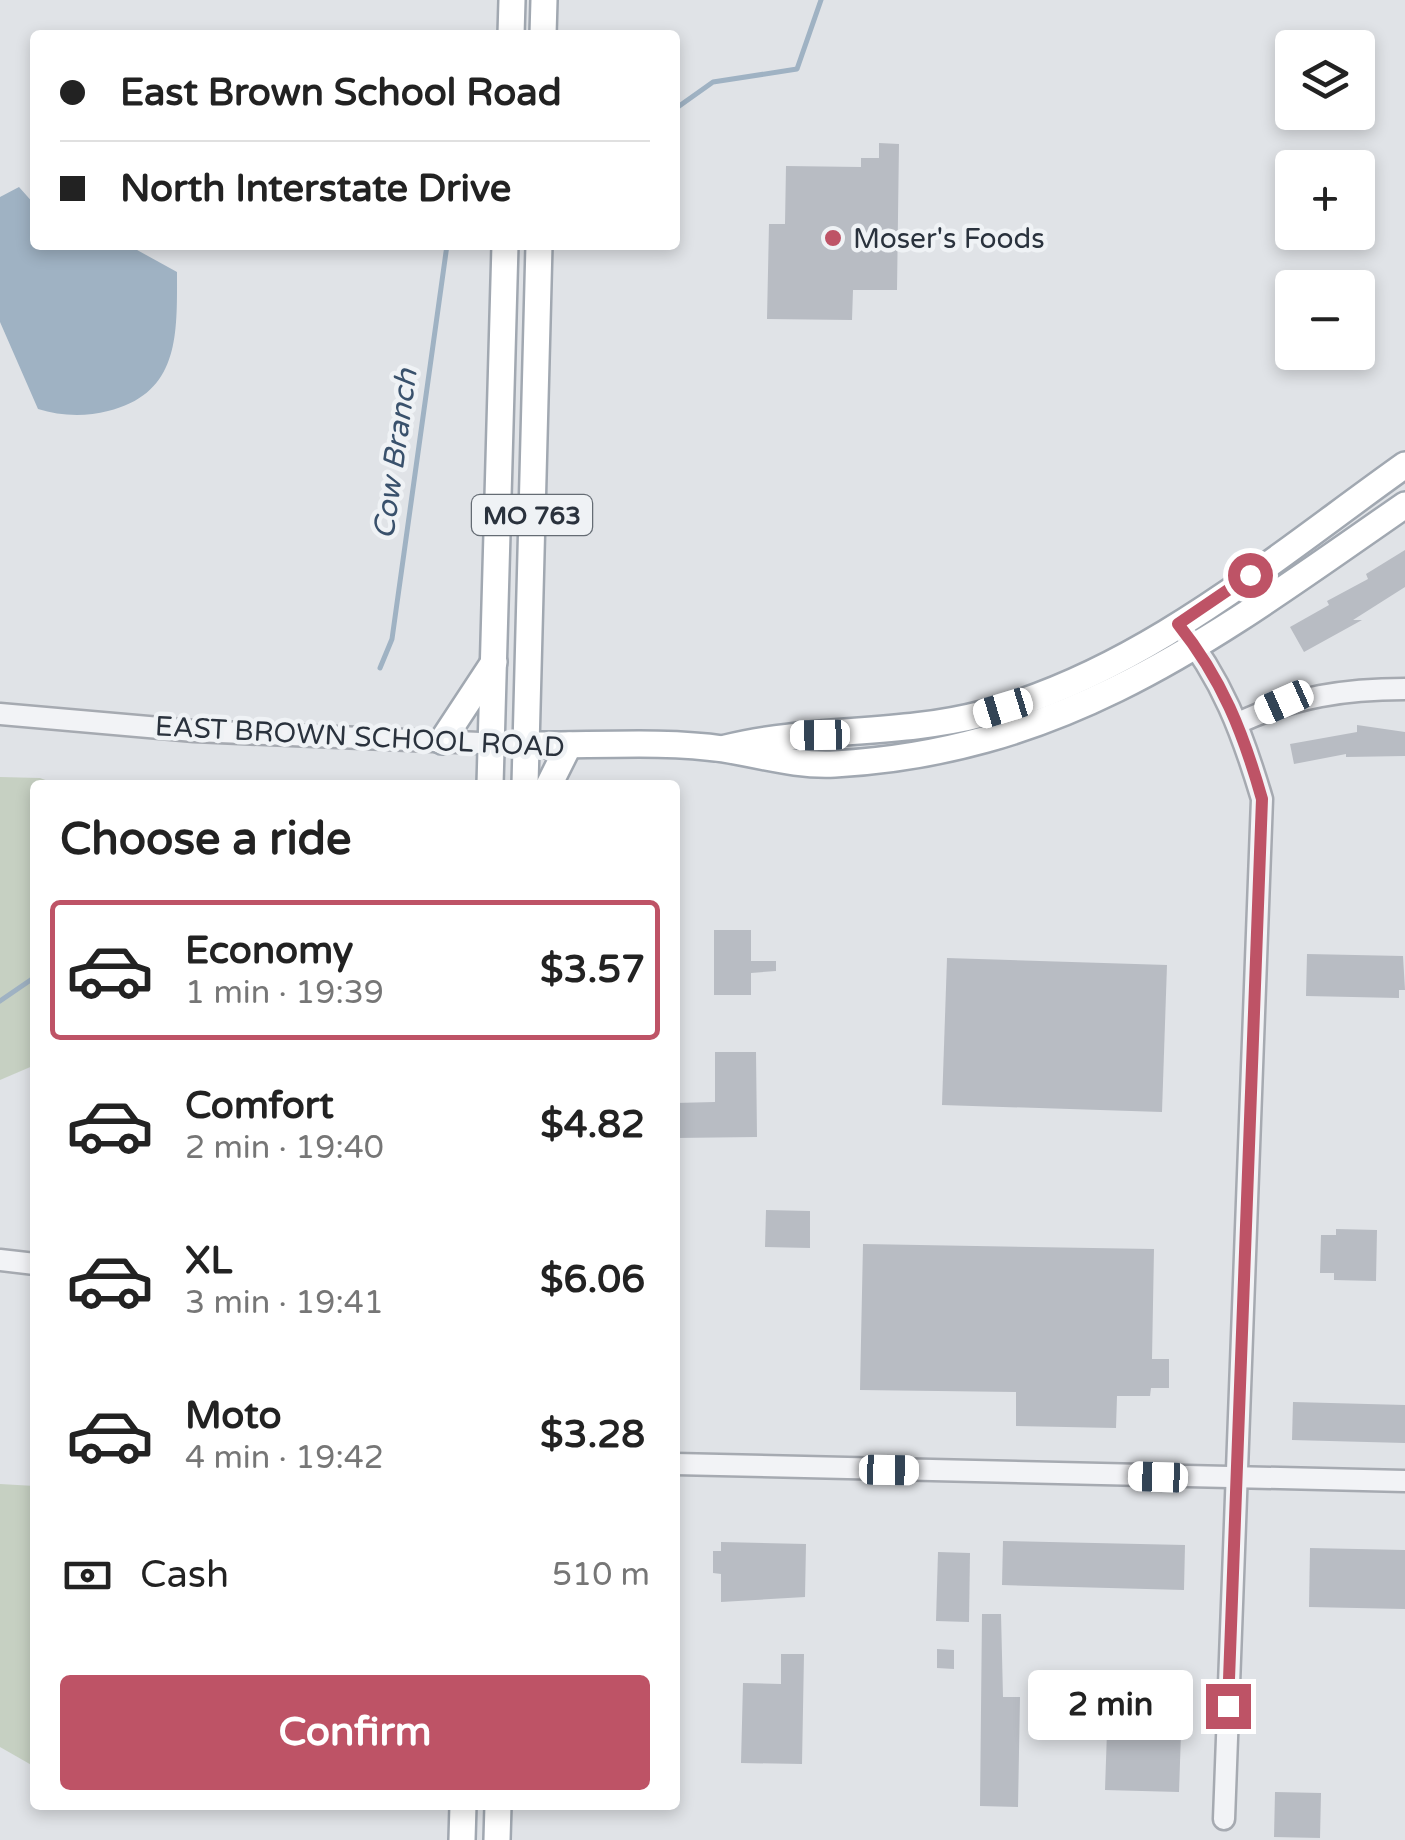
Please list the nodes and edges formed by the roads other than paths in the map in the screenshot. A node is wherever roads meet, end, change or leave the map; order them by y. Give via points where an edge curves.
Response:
1 (512, 0) edge
2 (544, 0) edge
3 (512, 30) edge
4 (543, 30) edge
5 (507, 250) edge
6 (508, 250) edge
7 (538, 250) edge
8 (537, 329) junction
9 (1405, 465) edge
10 (1405, 505) edge
11 (1178, 624) junction
12 (1198, 648) junction
13 (494, 662) junction
14 (1405, 689) edge
15 (0, 714) edge
16 (1240, 722) junction
17 (442, 741) junction
18 (492, 743) junction
19 (526, 745) junction
20 (569, 746) junction
21 (722, 749) junction
22 (490, 780) edge
23 (525, 780) edge
24 (552, 780) edge
25 (0, 1260) edge
26 (30, 1263) edge
27 (680, 1464) edge
28 (1235, 1479) junction
29 (1405, 1481) edge
30 (462, 1810) edge
31 (498, 1810) edge
32 (1224, 1819) dead end
33 (462, 1840) edge
34 (497, 1840) edge

1 - 3 main road
2 - 4 main road
5 - 13 main road, MO 763
6 - 8 main road via 521,318
7 - 8 main road, MO 763
8 - 19 main road, MO 763
9 - 11 main road, EAST BROWN SCHOOL ROAD
10 - 12 main road, EAST BROWN SCHOOL ROAD
11 - 12 street
11 - 21 main road, EAST BROWN SCHOOL ROAD via 1089,673 981,714 928,725 774,736
12 - 16 street
12 - 21 main road, EAST BROWN SCHOOL ROAD via 1070,712 967,745 834,764 778,763
13 - 17 main road
13 - 18 main road, MO 763
14 - 16 street via 1343,689 1284,702
15 - 17 street, EAST BROWN SCHOOL ROAD via 194,731
16 - 28 street via 1262,799
17 - 18 street, EAST BROWN SCHOOL ROAD
18 - 19 street, EAST BROWN SCHOOL ROAD
18 - 22 main road, MO 763
19 - 20 main road, EAST BROWN SCHOOL ROAD
19 - 23 main road, MO 763
20 - 21 main road, EAST BROWN SCHOOL ROAD
20 - 24 main road
25 - 26 street
27 - 28 street
28 - 29 street
28 - 32 street
30 - 33 main road
31 - 34 main road

